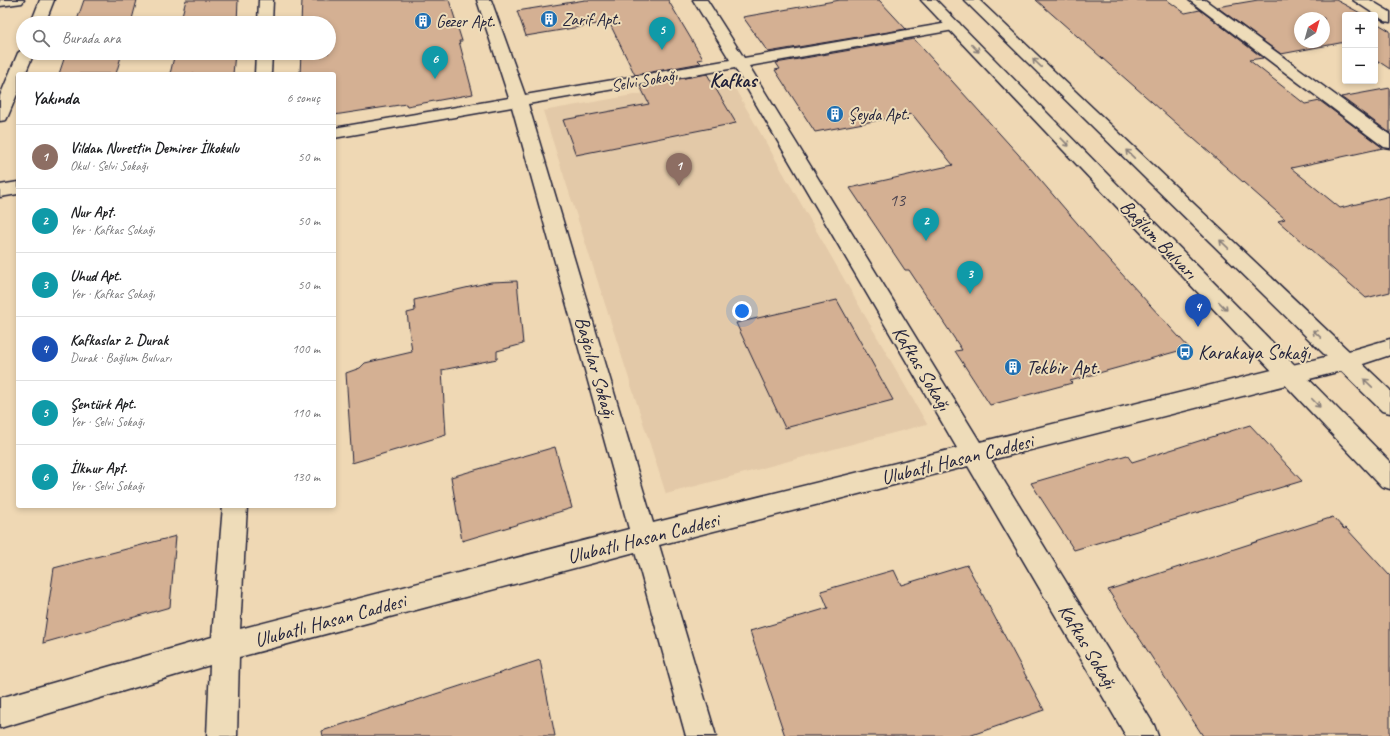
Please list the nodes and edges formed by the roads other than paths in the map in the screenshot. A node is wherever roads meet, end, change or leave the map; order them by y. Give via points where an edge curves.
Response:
1 (18, 0) edge
2 (47, 0) edge
3 (266, 0) edge
4 (484, 0) edge
5 (700, 0) edge
6 (928, 0) edge
7 (971, 0) edge
8 (1196, 0) edge
9 (1360, 0) edge
10 (0, 2) edge
11 (41, 16) edge
12 (265, 16) edge
13 (1390, 18) edge
14 (954, 26) junction
15 (23, 60) edge
16 (263, 60) edge
17 (740, 64) junction
18 (18, 72) edge
19 (262, 72) edge
20 (16, 77) edge
21 (519, 102) junction
22 (0, 116) edge
23 (336, 133) edge
24 (1390, 143) edge
25 (16, 188) edge
26 (0, 191) edge
27 (1390, 347) edge
28 (1345, 362) junction
29 (1289, 375) junction
30 (1390, 404) edge
31 (973, 454) junction
32 (1390, 478) edge
33 (235, 508) edge
34 (645, 537) junction
35 (225, 647) junction
36 (0, 713) edge
37 (222, 736) edge
38 (701, 736) edge
39 (1143, 736) edge

1 - 10 street
2 - 11 street
3 - 12 street
4 - 21 street, Bağcılar Sokağı
5 - 17 street, Kafkas Sokağı
6 - 14 street, Bağlum Bulvarı
28 -> 7 street, Bağlum Bulvarı
8 - 24 street
9 - 13 street
14 - 17 street, Selvi Sokağı
14 -> 29 street, Bağlum Bulvarı
15 - 18 street
16 - 19 street
17 - 21 street, Selvi Sokağı
17 - 31 street, Kafkas Sokağı
20 - 22 street
21 - 23 street, Selvi Sokağı
21 - 34 street, Bağcılar Sokağı
25 - 26 street
27 - 28 street, Ulubatlı Hasan Caddesi
28 - 29 street, Ulubatlı Hasan Caddesi
30 -> 28 street, Bağlum Bulvarı
29 - 31 street, Ulubatlı Hasan Caddesi
29 -> 32 street, Bağlum Bulvarı
31 - 34 street, Ulubatlı Hasan Caddesi
31 - 39 street, Kafkas Sokağı
33 - 35 street
34 - 35 street, Ulubatlı Hasan Caddesi
34 - 38 street, Bağcılar Sokağı
35 - 36 street, Ulubatlı Hasan Caddesi
35 - 37 street

